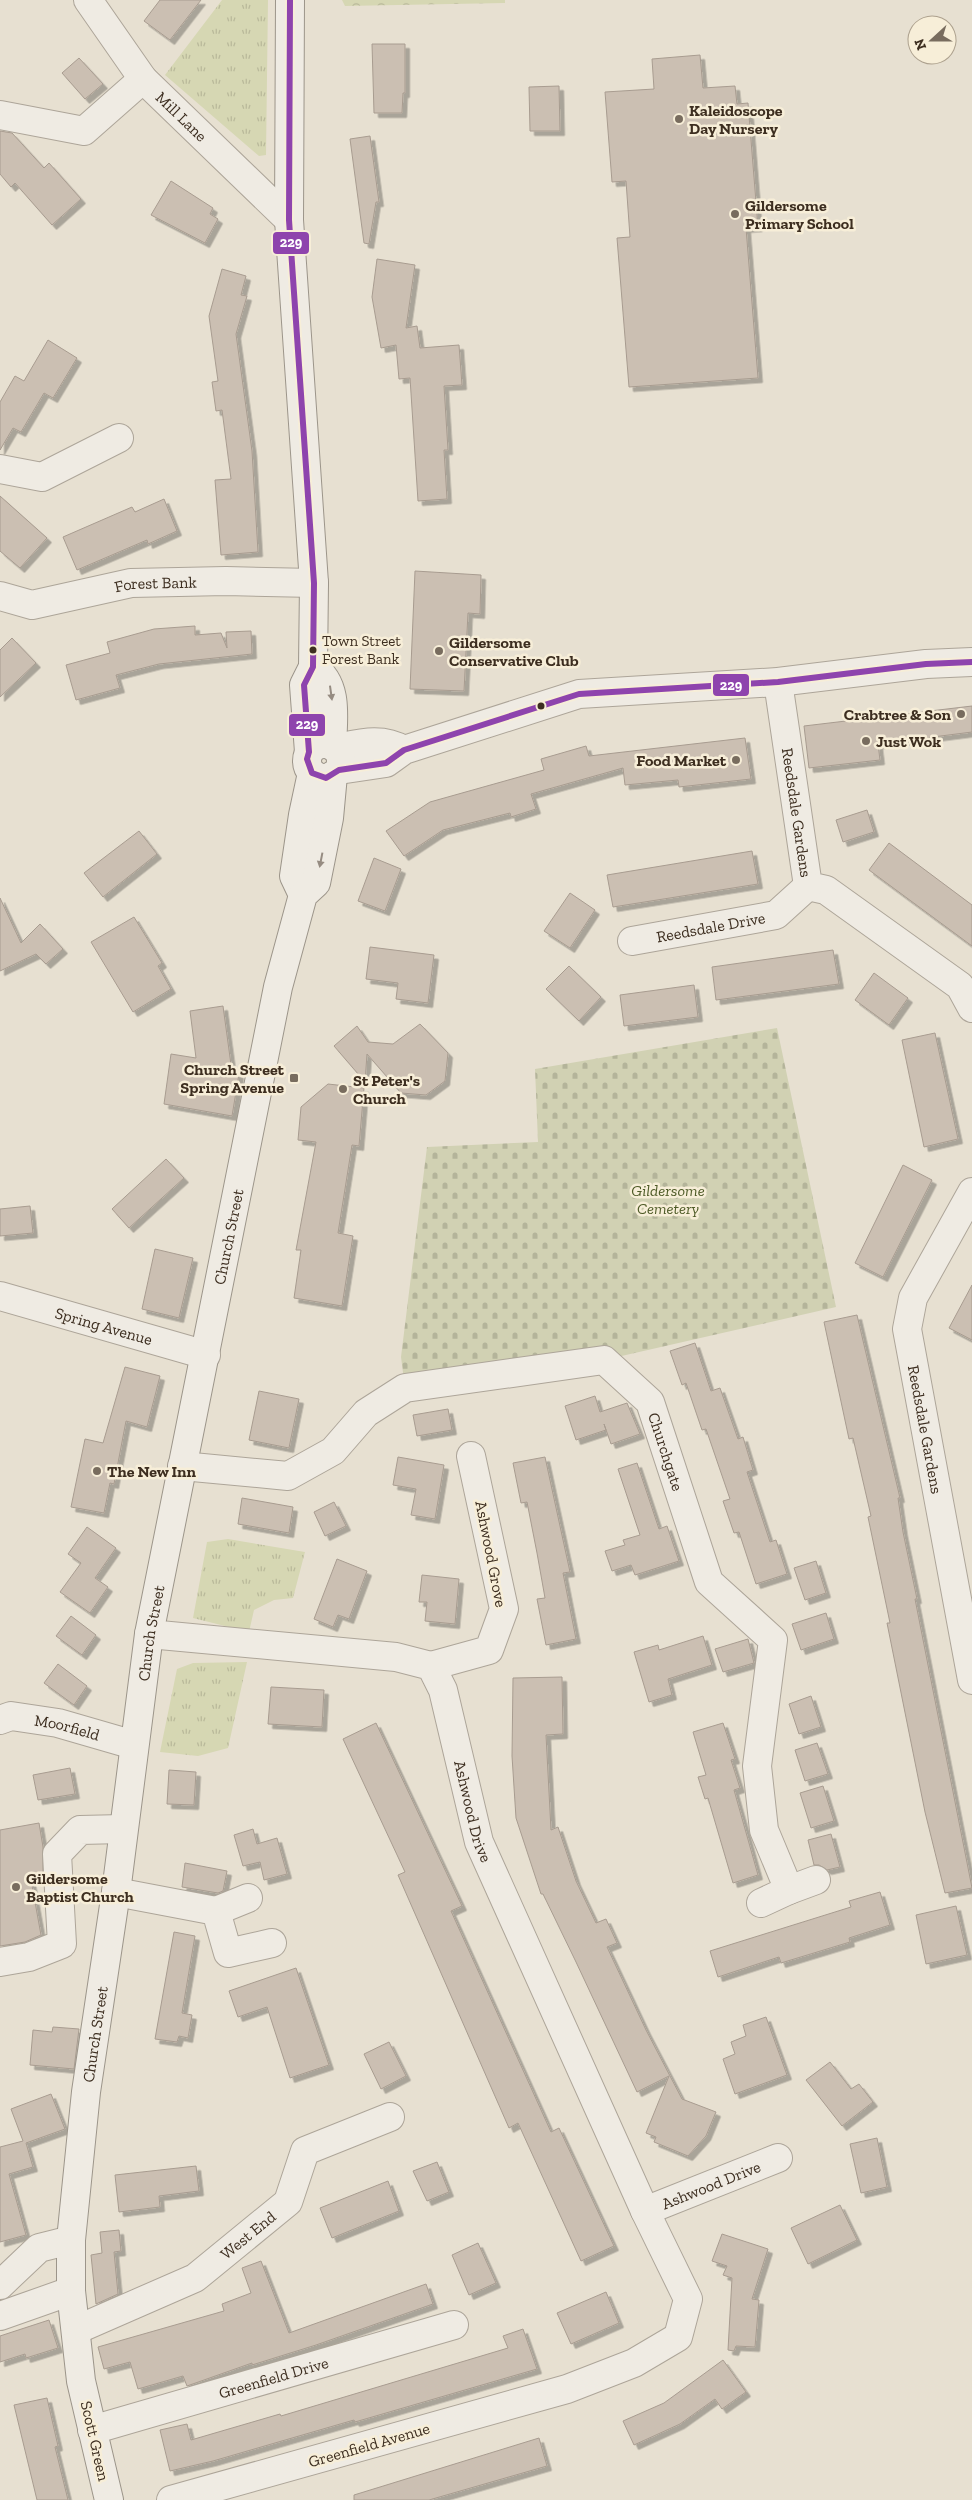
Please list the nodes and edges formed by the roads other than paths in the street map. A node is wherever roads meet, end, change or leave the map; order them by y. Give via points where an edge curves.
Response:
1 (88, 0) edge
2 (290, 0) edge
3 (143, 79) junction
4 (0, 115) edge
5 (289, 220) junction
6 (119, 438) dead end
7 (0, 469) edge
8 (314, 583) junction
9 (0, 596) edge
10 (972, 662) edge
11 (778, 682) junction
12 (327, 761) junction
13 (808, 886) junction
14 (632, 941) dead end
15 (972, 1008) edge
16 (972, 1192) edge
17 (0, 1296) edge
18 (206, 1355) junction
19 (471, 1456) dead end
20 (182, 1466) junction
21 (967, 1624) edge
22 (149, 1634) junction
23 (431, 1666) junction
24 (972, 1680) edge
25 (0, 1720) edge
26 (134, 1745) junction
27 (123, 1829) junction
28 (816, 1880) dead end
29 (790, 1890) junction
30 (116, 1892) junction
31 (248, 1898) dead end
32 (760, 1903) dead end
33 (216, 1911) junction
34 (272, 1943) dead end
35 (0, 1962) edge
36 (390, 2117) dead end
37 (778, 2158) dead end
38 (645, 2212) junction
39 (70, 2240) junction
40 (0, 2285) edge
41 (71, 2291) junction
42 (0, 2316) edge
43 (454, 2325) dead end
44 (76, 2330) junction
45 (81, 2381) joint
46 (567, 2389) joint
47 (92, 2430) junction
48 (109, 2500) edge
49 (171, 2500) edge

1 - 3 street, Mill Lane
2 - 5 street
3 - 4 street via 84,131
3 - 5 street, Mill Lane
5 - 8 street
6 - 7 street via 42,477
8 - 9 street, Forest Bank via 131,583 32,605
8 - 12 street, Church Street via 313,667 324,674 330,684 333,709
10 - 11 street via 926,664
11 - 12 street via 578,694 404,750 380,741
11 - 13 street, Reedsdale Gardens
12 - 18 street, Church Street via 329,818 316,883 303,896 278,987
13 - 14 street, Reedsdale Drive via 776,916
13 - 15 street, Reedsdale Gardens via 826,890 960,986
16 - 21 street, Reedsdale Gardens via 913,1298 907,1329
17 - 18 street, Spring Avenue
18 - 20 street, Church Street
19 - 23 street, Ashwood Grove via 504,1609 489,1650
20 - 22 street, Church Street
20 - 29 street, Churchgate via 288,1476 333,1451 366,1413 405,1388 604,1360 650,1402 709,1582 773,1640 757,1766 764,1830
21 - 24 street, Reedsdale Gardens
22 - 23 street via 396,1657
22 - 26 street, Church Street
23 - 38 street, Ashwood Drive via 442,1690 479,1842
25 - 26 street, Moorfield via 11,1716 58,1723
26 - 27 street, Church Street
27 - 30 street, Church Street
27 - 35 street via 80,1830 57,1854 62,1944 29,1957
28 - 29 street
29 - 32 street
30 - 33 street
30 - 39 street, Church Street via 86,2092
31 - 33 street
33 - 34 street via 228,1953
36 - 44 street, West End via 305,2151 288,2202 195,2278
37 - 38 street, Ashwood Drive
38 - 46 street, Ashwood Drive via 688,2299 678,2337 634,2363
39 - 40 street via 39,2248
39 - 41 street, Church Street
41 - 42 street
41 - 44 street, Church Street
43 - 47 street, Greenfield Drive
44 - 45 street, Church Street
45 - 47 street, Scott Green
46 - 49 street, Greenfield Avenue
47 - 48 street, Scott Green

